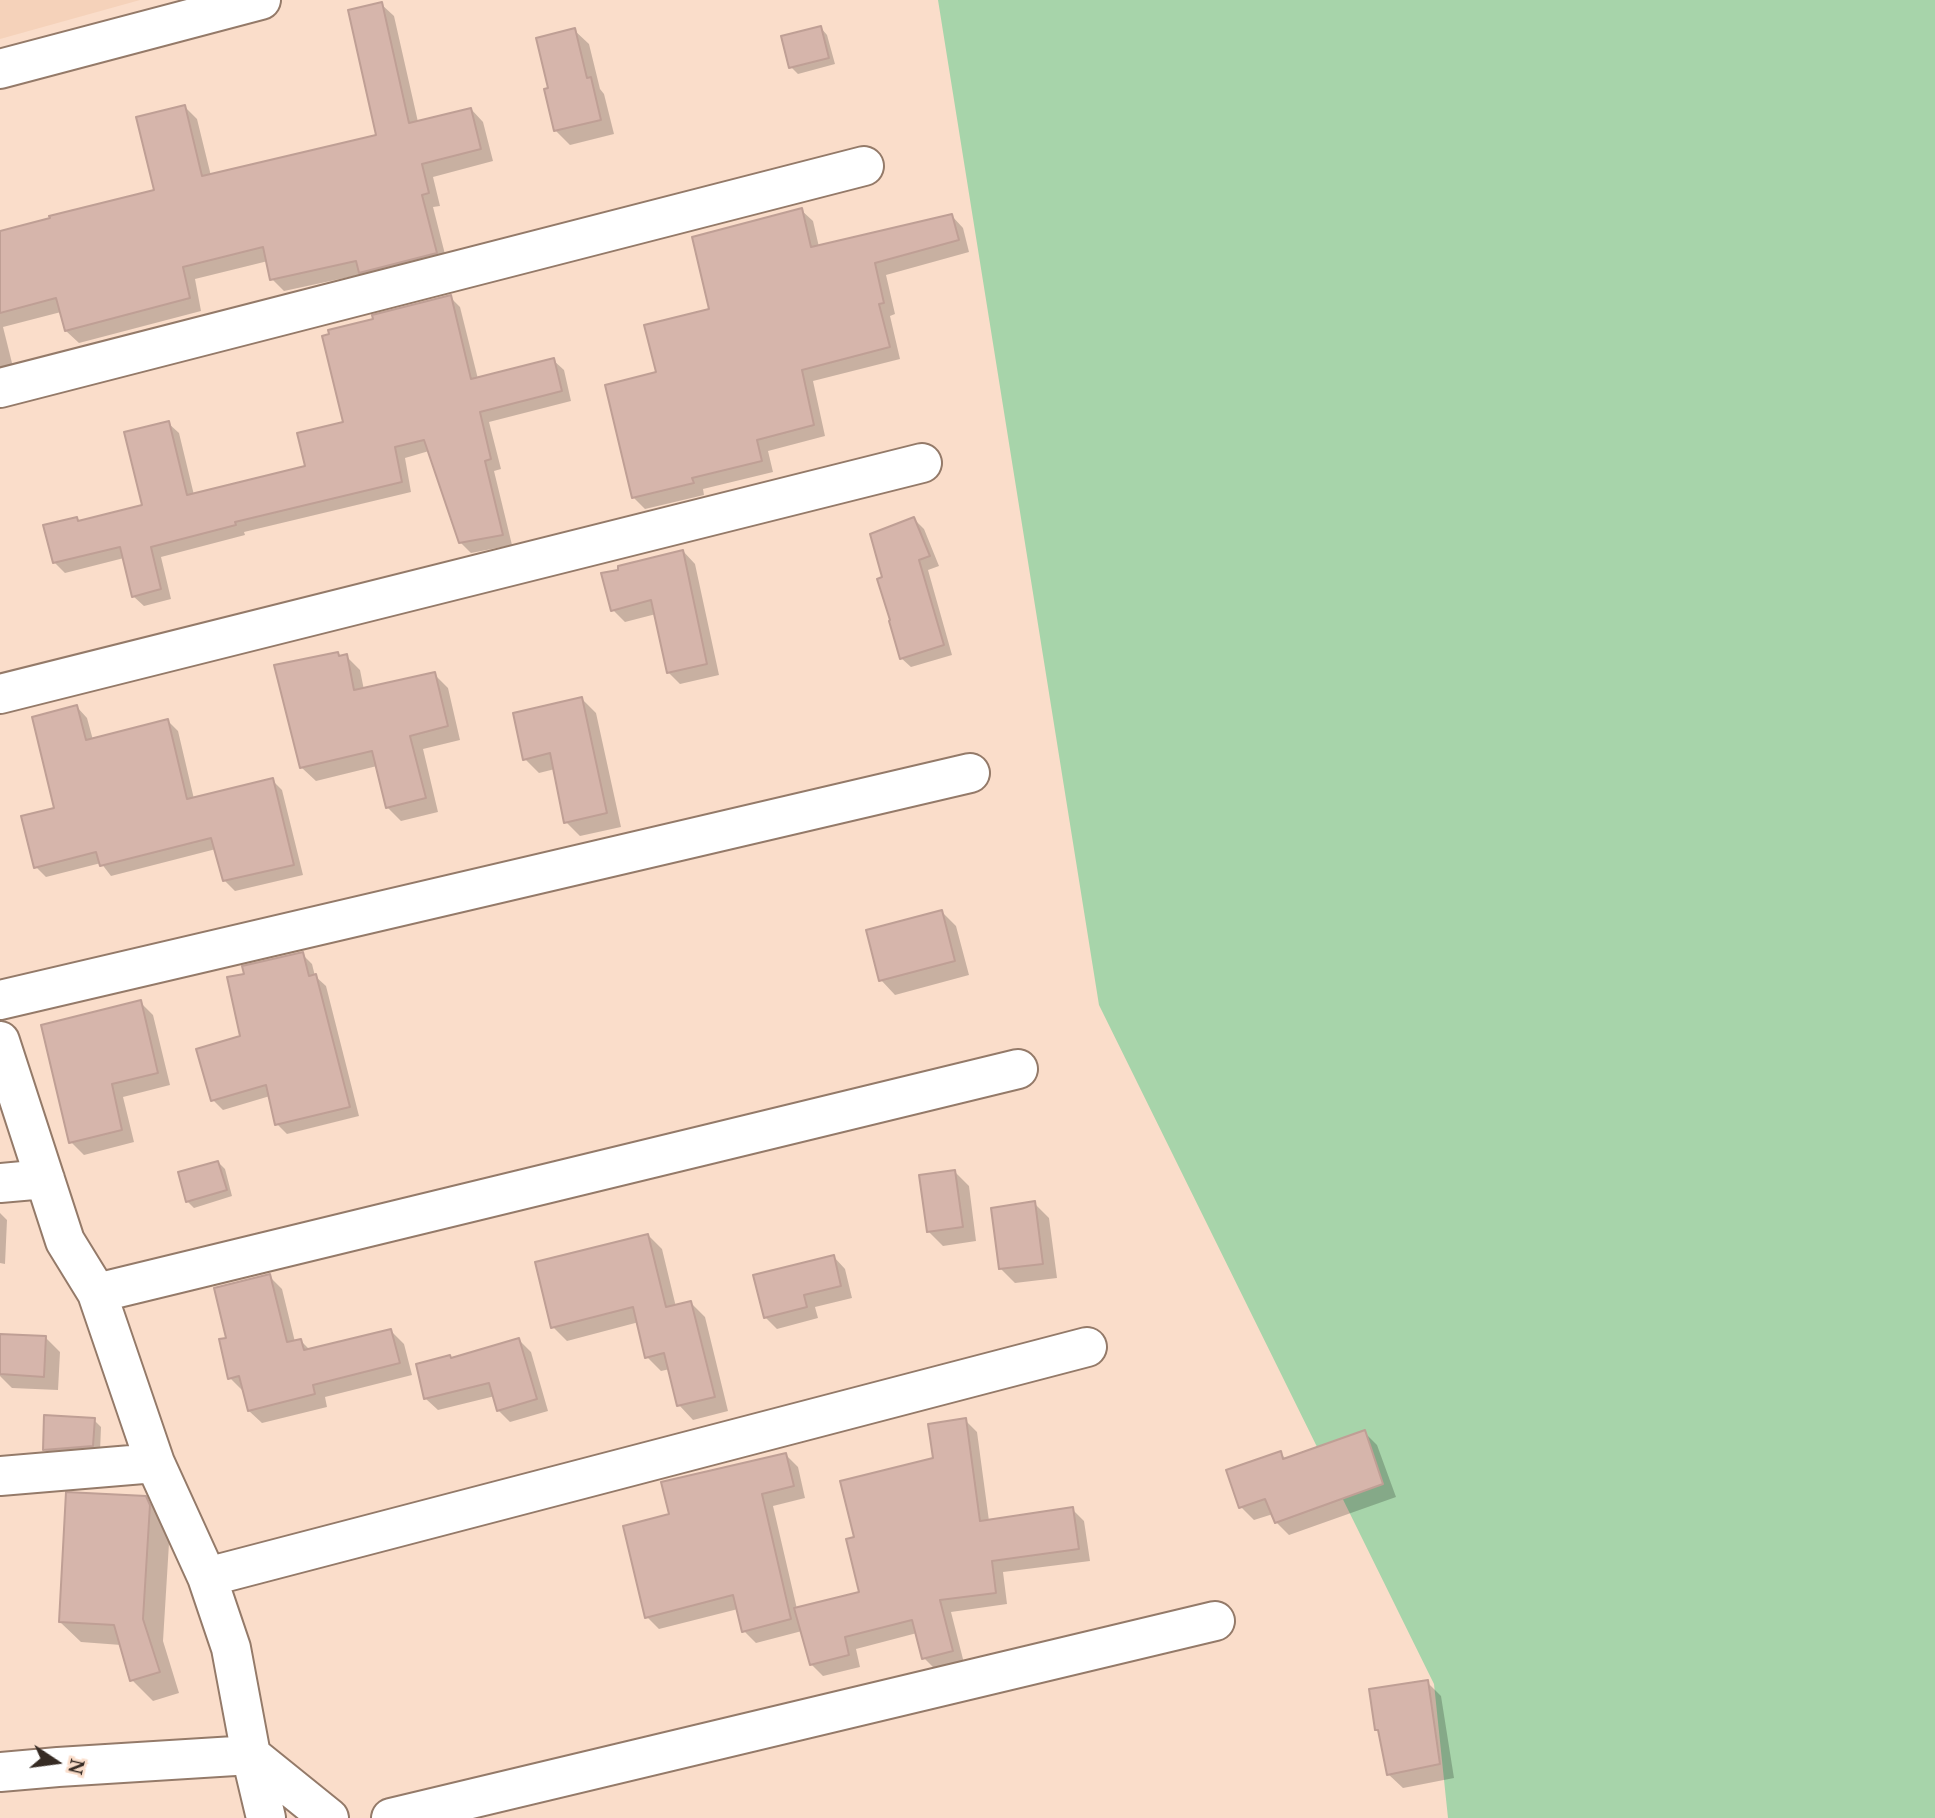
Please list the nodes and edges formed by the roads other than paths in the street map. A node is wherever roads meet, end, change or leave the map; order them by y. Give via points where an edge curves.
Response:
1 (261, 0) edge
2 (0, 69) edge
3 (864, 166) dead end
4 (0, 388) edge
5 (922, 463) dead end
6 (0, 694) edge
7 (970, 773) dead end
8 (0, 1000) edge
9 (0, 1041) edge
10 (1018, 1069) dead end
11 (45, 1180) junction
12 (0, 1183) edge
13 (97, 1293) junction
14 (1087, 1347) dead end
15 (155, 1463) junction
16 (0, 1476) edge
17 (208, 1577) junction
18 (1216, 1620) dead end
19 (251, 1755) junction
20 (0, 1772) edge
21 (266, 1818) edge
22 (329, 1818) edge
23 (391, 1818) edge

1 - 2 street
3 - 4 street
5 - 6 street
7 - 8 street
9 - 11 street
10 - 13 street
11 - 12 street
11 - 13 street via 65,1241
13 - 15 street
14 - 17 street
15 - 16 street
15 - 17 street
17 - 19 street via 231,1648
18 - 23 street
19 - 20 street
19 - 21 street
19 - 22 street

